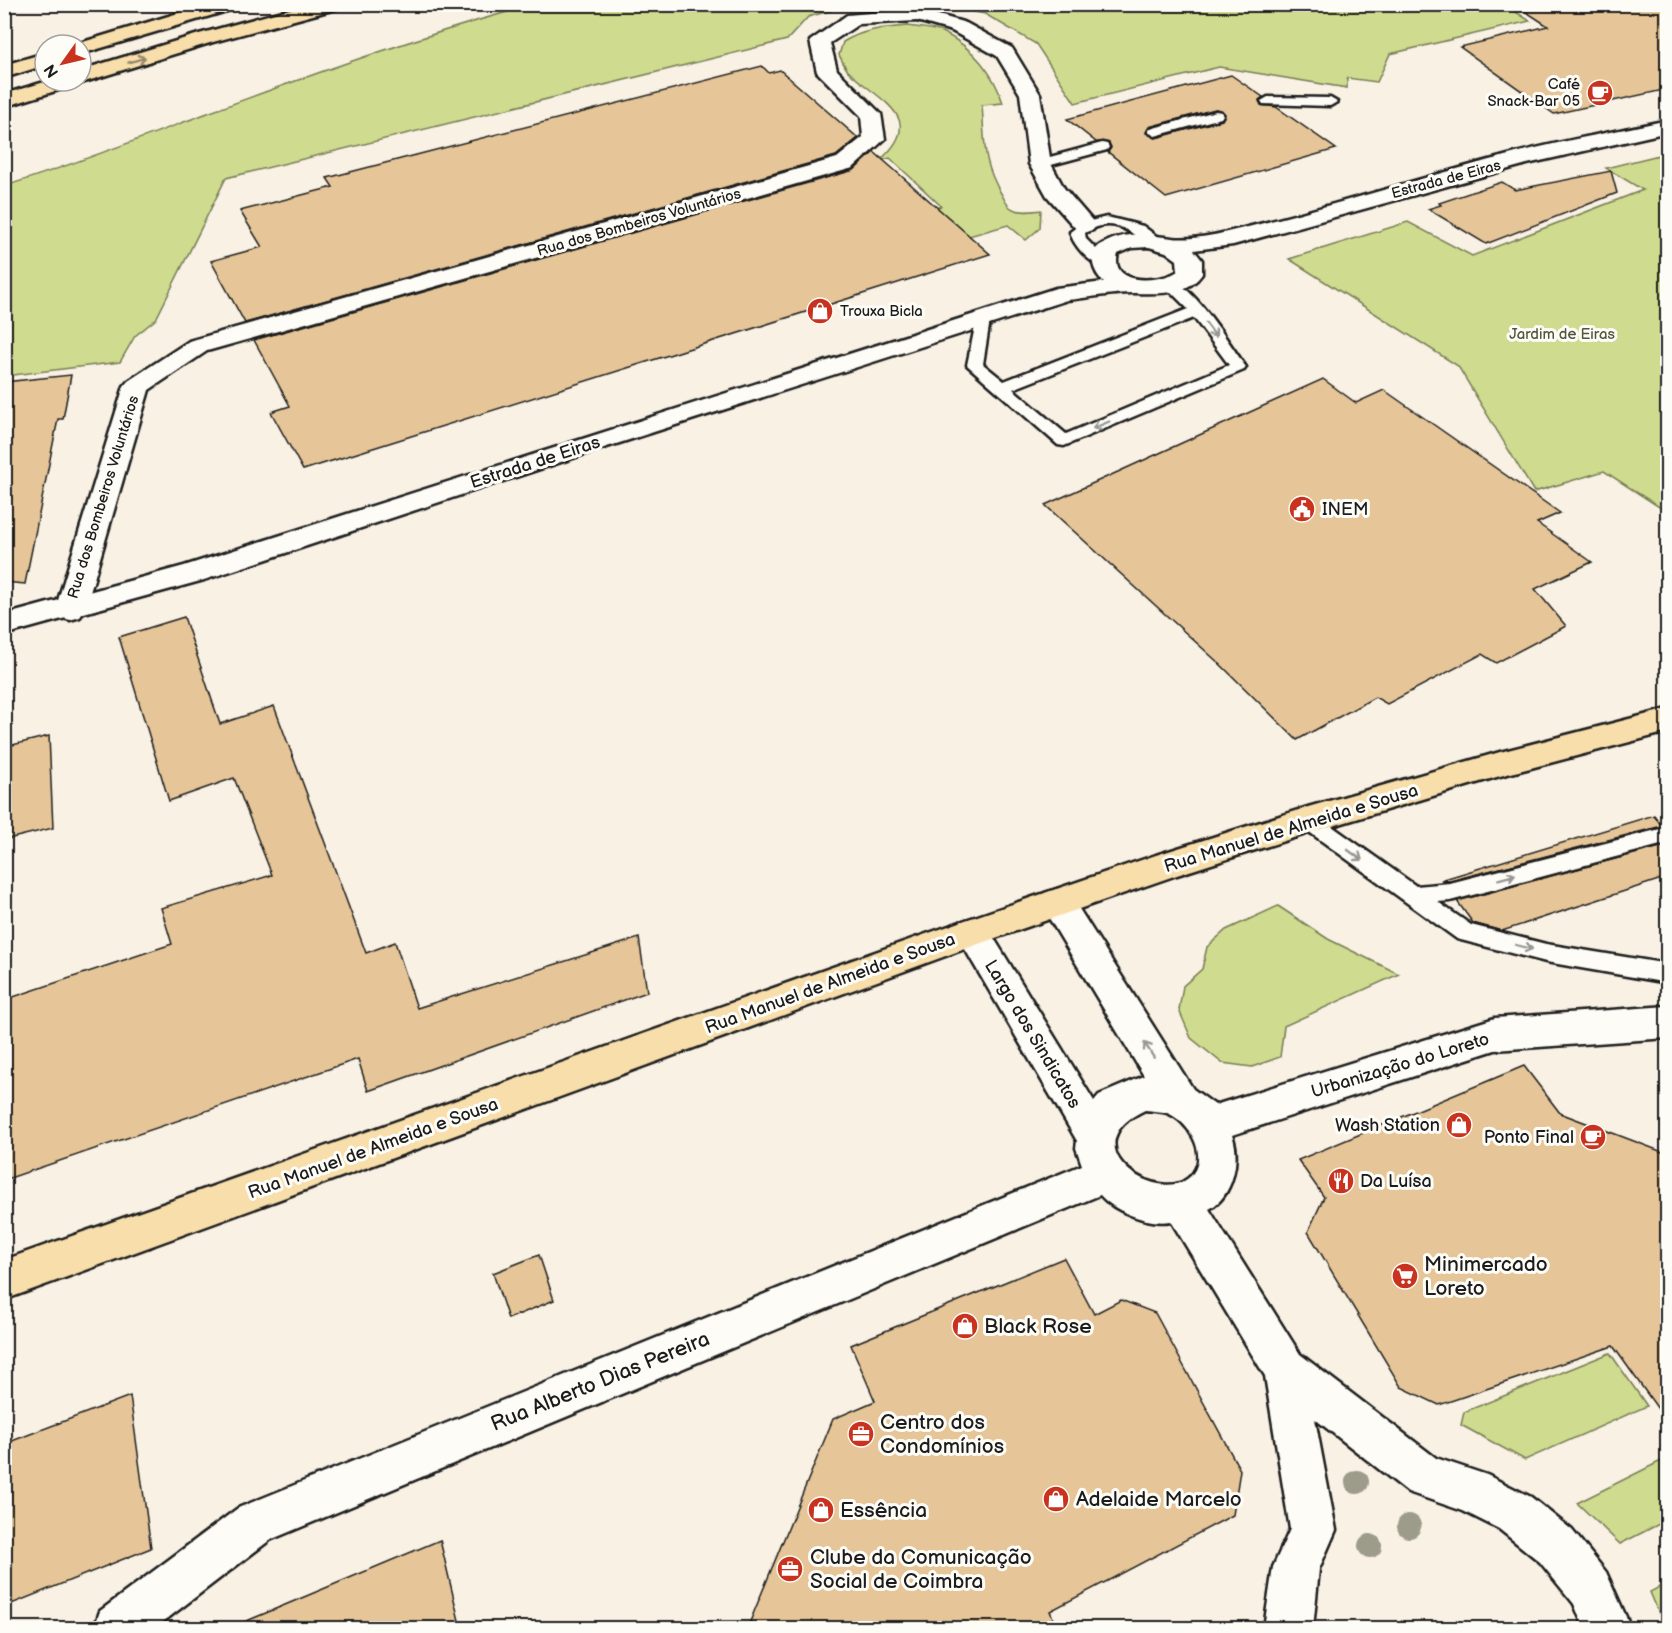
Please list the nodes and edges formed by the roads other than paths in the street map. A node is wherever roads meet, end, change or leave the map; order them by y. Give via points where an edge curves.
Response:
1 (230, 4) edge
2 (332, 4) edge
3 (93, 44) edge
4 (33, 63) edge
5 (4, 72) edge
6 (93, 73) edge
7 (33, 92) edge
8 (4, 101) edge
9 (1268, 101) dead end
10 (1330, 102) dead end
11 (1216, 116) dead end
12 (1668, 126) edge
13 (1155, 132) dead end
14 (1102, 147) dead end
15 (1040, 164) junction
16 (1085, 225) junction
17 (1225, 240) junction
18 (1164, 243) junction
19 (1102, 262) junction
20 (1192, 266) junction
21 (1130, 286) junction
22 (1173, 286) junction
23 (1064, 292) junction
24 (1197, 311) junction
25 (982, 320) junction
26 (1002, 388) junction
27 (70, 610) junction
28 (4, 625) edge
29 (1668, 720) edge
30 (1308, 820) junction
31 (1668, 835) edge
32 (1410, 895) junction
33 (1057, 903) junction
34 (972, 932) junction
35 (1668, 974) edge
36 (1668, 1022) edge
37 (1179, 1100) junction
38 (1208, 1125) junction
39 (1100, 1155) junction
40 (1182, 1202) junction
41 (4, 1280) edge
42 (1285, 1369) junction
43 (117, 1629) edge
44 (1289, 1629) edge
45 (1608, 1629) edge

1 - 3 main road
6 -> 2 main road
4 - 5 main road
7 - 8 main road
9 - 10 lane
11 - 13 lane
12 - 17 street, Estrada de Eiras via 1523,158
14 - 15 lane
15 - 16 street, Rua dos Bombeiros Voluntários via 1055,191
15 - 27 street, Rua dos Bombeiros Voluntários via 1030,94 1005,52 959,27 918,15 854,19 820,41 826,72 871,114 874,139 845,163 198,346 137,386
16 - 18 lane via 1109,220 1132,225
16 - 19 lane via 1077,232 1079,240
17 - 18 street, Estrada de Eiras
17 - 20 street, Estrada de Eiras
18 - 19 street, Estrada de Eiras via 1116,244 1107,250
18 - 20 street via 1186,255
19 - 21 street, Estrada de Eiras via 1111,276
19 - 23 street, Estrada de Eiras
20 - 22 street, Estrada de Eiras via 1184,281
21 - 22 street, Estrada de Eiras
21 - 23 street, Estrada de Eiras
22 - 24 lane
23 - 25 street, Estrada de Eiras
24 - 26 lane
24 -> 26 lane via 1238,367 1064,441
25 - 26 lane via 975,365
25 - 27 street, Estrada de Eiras via 507,470 238,561
27 - 28 street, Estrada de Eiras
29 - 30 main road, Rua Manuel de Almeida e Sousa
30 -> 32 lane
30 - 33 main road, Rua Manuel de Almeida e Sousa
32 -> 31 lane via 1450,892
32 -> 35 lane via 1466,933
33 - 34 main road, Rua Manuel de Almeida e Sousa
37 -> 33 street, Largo dos Sindicatos
34 - 39 street, Largo dos Sindicatos
34 - 41 main road, Rua Manuel de Almeida e Sousa
36 - 38 street, Urbanização do Loreto via 1495,1034
37 - 38 street, Largo dos Sindicatos
37 - 39 street, Largo dos Sindicatos via 1142,1093 1110,1107 1100,1120
38 - 40 street, Largo dos Sindicatos via 1216,1143 1218,1162 1213,1179 1201,1194
39 - 40 street, Largo dos Sindicatos via 1120,1190 1140,1201 1162,1205
39 - 43 street, Rua Alberto Dias Pereira via 254,1524
40 - 42 street
42 - 44 street via 1314,1530 1296,1567
42 - 45 street via 1424,1476 1471,1491 1515,1513 1556,1546 1590,1588

